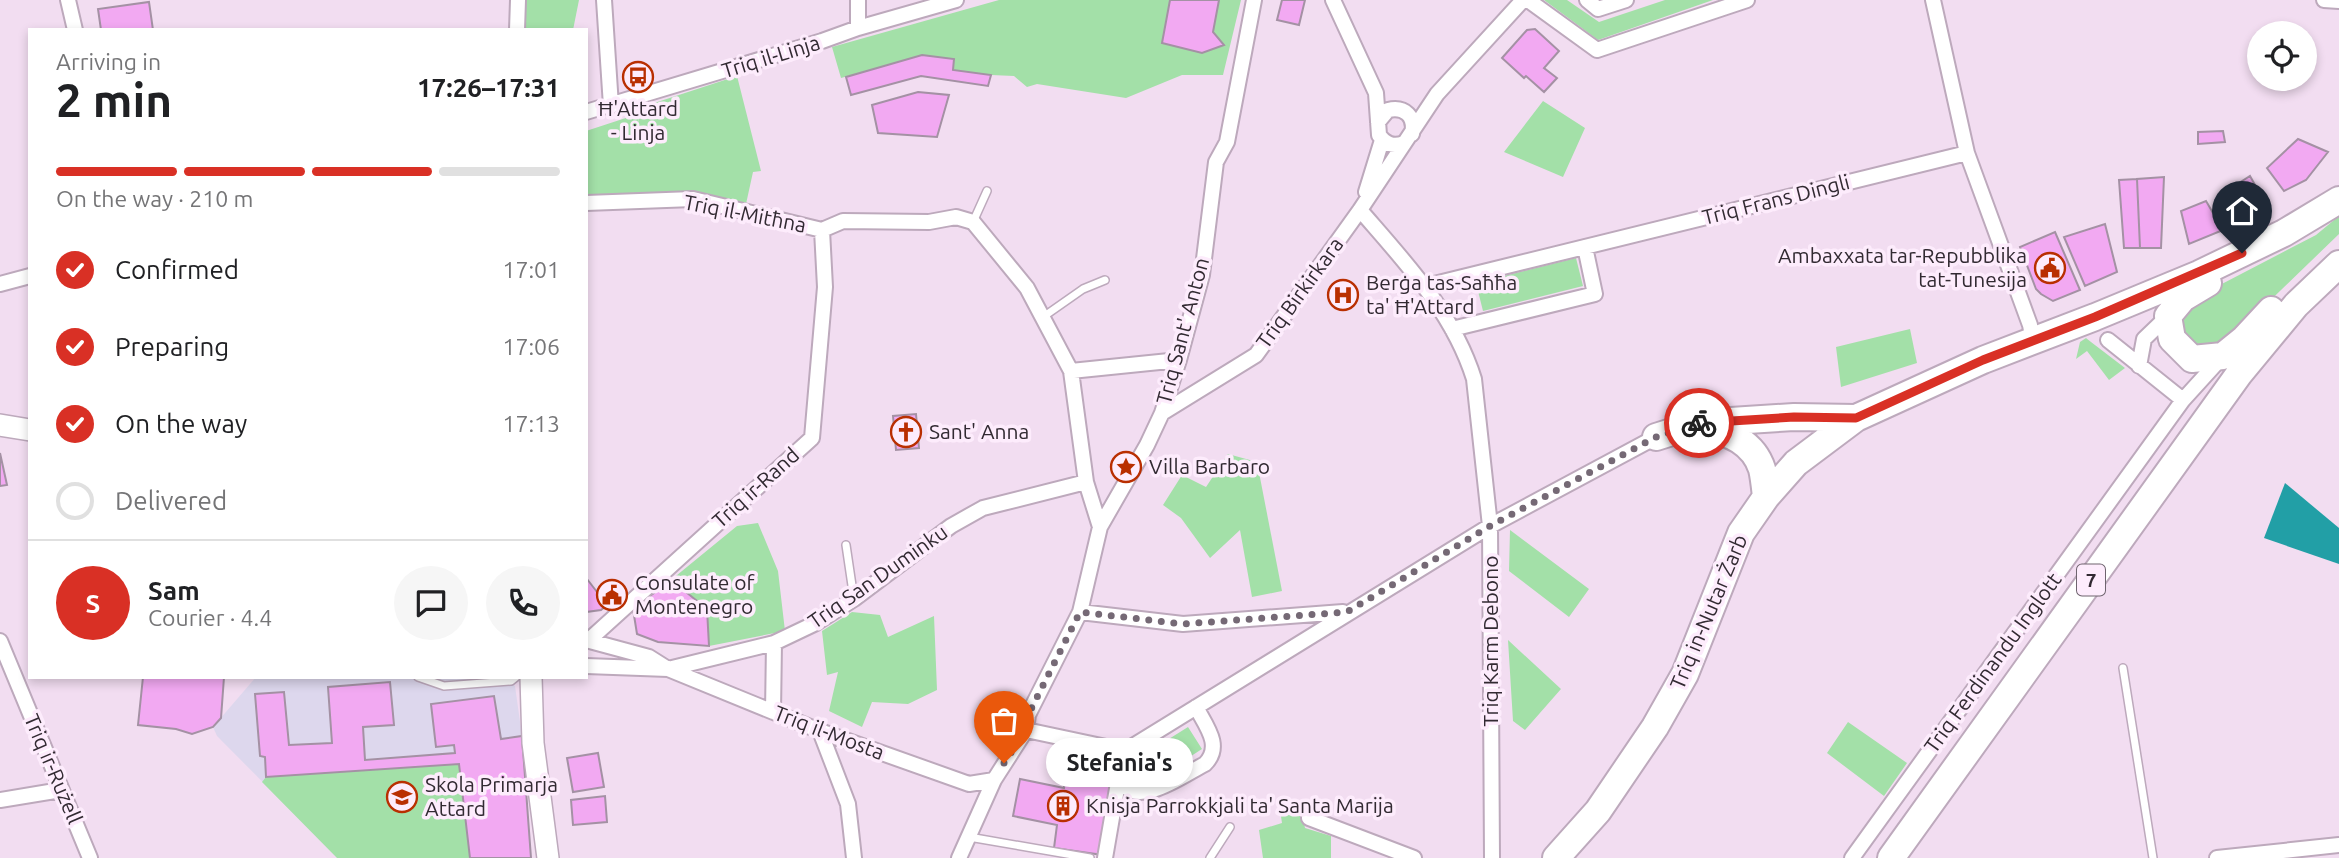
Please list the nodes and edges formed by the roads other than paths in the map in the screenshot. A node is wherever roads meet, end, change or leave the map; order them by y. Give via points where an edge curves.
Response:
1 (68, 0) edge
2 (518, 0) edge
3 (604, 0) edge
4 (858, 0) edge
5 (956, 0) edge
6 (1254, 0) edge
7 (1333, 0) edge
8 (1522, 0) edge
9 (1528, 0) edge
10 (1587, 0) edge
11 (1626, 0) edge
12 (1747, 0) edge
13 (1933, 0) edge
14 (2325, 0) edge
15 (2339, 1) edge
16 (75, 28) edge
17 (517, 28) edge
18 (858, 28) junction
19 (1376, 93) junction
20 (1437, 94) junction
21 (611, 106) junction
22 (1400, 110) junction
23 (588, 112) edge
24 (1378, 122) junction
25 (1408, 138) junction
26 (1382, 140) junction
27 (1967, 153) junction
28 (987, 191) dead end
29 (2339, 201) edge
30 (588, 203) edge
31 (1360, 210) junction
32 (973, 222) junction
33 (822, 230) junction
34 (2339, 242) edge
35 (1585, 247) junction
36 (2339, 264) edge
37 (28, 277) edge
38 (1105, 280) dead end
39 (0, 284) edge
40 (1426, 286) junction
41 (2168, 316) junction
42 (1043, 317) junction
43 (1452, 329) junction
44 (2031, 333) junction
45 (2108, 340) dead end
46 (2223, 356) junction
47 (1179, 360) junction
48 (2139, 366) junction
49 (1071, 371) junction
50 (2183, 400) junction
51 (1162, 413) junction
52 (1856, 418) junction
53 (0, 425) edge
54 (28, 430) edge
55 (1656, 437) junction
56 (1086, 482) junction
57 (1766, 497) junction
58 (1490, 526) junction
59 (1100, 527) junction
60 (846, 545) dead end
61 (854, 599) junction
62 (1080, 612) junction
63 (1347, 612) junction
64 (588, 639) edge
65 (588, 640) edge
66 (0, 641) edge
67 (774, 643) junction
68 (588, 666) edge
69 (2123, 668) dead end
70 (668, 669) junction
71 (424, 679) edge
72 (514, 679) edge
73 (531, 679) edge
74 (1196, 707) junction
75 (773, 712) junction
76 (1026, 730) junction
77 (820, 732) junction
78 (1121, 764) junction
79 (993, 780) junction
80 (61, 790) junction
81 (0, 800) edge
82 (1309, 818) dead end
83 (1230, 827) dead end
84 (969, 837) junction
85 (2339, 845) edge
86 (90, 858) edge
87 (548, 858) edge
88 (854, 858) edge
89 (959, 858) edge
90 (1090, 858) edge
91 (1105, 858) edge
92 (1210, 858) edge
93 (1414, 858) edge
94 (1492, 858) edge
95 (1556, 858) edge
96 (1852, 858) edge
97 (1891, 858) edge
98 (2153, 858) edge
99 (2217, 858) edge

1 - 16 street
2 - 17 street
3 - 21 street
4 - 18 street
5 - 18 street, Triq il-Linja
6 - 47 street, Triq Sant' Anton via 1227,142 1216,162 1202,275
7 - 19 street
8 - 20 street, Triq Birkirkara
9 - 12 street via 1597,50
10 - 11 street via 1598,9
13 - 27 street
14 - 15 street
18 - 21 street, Triq il-Linja
19 - 22 street
19 - 24 street
20 - 22 street, Triq Birkirkara
20 - 25 street, Triq Birkirkara
21 - 23 street, Triq il-Linja
22 - 24 street, Triq Birkirkara via 1383,113
22 - 25 street via 1413,121
24 - 26 street, Triq Birkirkara
25 - 26 street via 1393,145
25 - 31 street, Triq Birkirkara
26 - 31 street, Triq Birkirkara
27 - 35 street, Triq Frans Dingli
27 - 44 street
28 - 32 lane
29 - 41 highway via 2183,298
29 - 44 highway via 2199,274
30 - 33 street, Triq il-Mitħna via 693,199
31 - 40 street, Triq Karm Debono
31 - 51 street, Triq Birkirkara via 1255,355
32 - 33 street, Triq il-Mitħna via 956,217 929,222 843,222
32 - 42 street via 1027,288
33 - 64 street, Triq ir-Rand via 825,287 812,438
34 - 46 highway
35 - 40 street, Triq Frans Dingli
35 - 43 street via 1595,294
36 - 97 highway, 7 via 2296,305 2239,374
37 - 39 street
38 - 42 lane via 1083,289
40 - 43 street, Triq Karm Debono
41 - 46 highway via 2172,339 2192,359
41 - 48 street via 2144,339
42 - 49 street
43 - 58 street, Triq Karm Debono via 1474,379
44 - 52 highway
45 - 48 street
46 - 50 street, Triq Ferdinandu Inglott
47 - 49 street
47 - 51 street, Triq Sant' Anton
48 - 50 street
49 - 56 street
50 - 96 street, Triq Ferdinandu Inglott
51 - 59 street, Triq Sant' Anton
52 - 55 highway via 1700,423
52 - 57 highway, Triq in-Nutar Żarb via 1796,463
53 - 54 street
55 - 57 highway via 1718,430 1738,438 1762,468
55 - 58 street
56 - 59 street
56 - 61 street, Triq San Duminku via 982,508
57 - 95 highway, Triq in-Nutar Żarb via 1741,533 1673,695 1598,811
58 - 63 street
58 - 94 street, Triq Karm Debono
59 - 62 street
60 - 61 lane
61 - 67 street, Triq San Duminku
62 - 63 street via 1183,624
62 - 76 street via 1028,715
63 - 74 street
65 - 70 street, Triq il-Mosta via 649,657
66 - 80 street, Triq ir-Rużell
67 - 70 street, Triq San Duminku
67 - 75 street
68 - 70 street, Triq il-Mosta
69 - 98 lane
70 - 75 street, Triq il-Mosta
71 - 72 lane via 444,686
73 - 87 street via 533,743
74 - 78 street
74 - 78 street via 1215,748 1205,764 1150,792 1137,793 1125,788
75 - 77 street, Triq il-Mosta
76 - 78 street
76 - 79 street
77 - 79 street, Triq il-Mosta via 970,784
77 - 88 street via 848,804
78 - 91 street
79 - 84 street
80 - 81 street
80 - 86 street, Triq ir-Rużell
82 - 93 street
83 - 92 lane
84 - 89 street
84 - 90 lane
85 - 99 street

